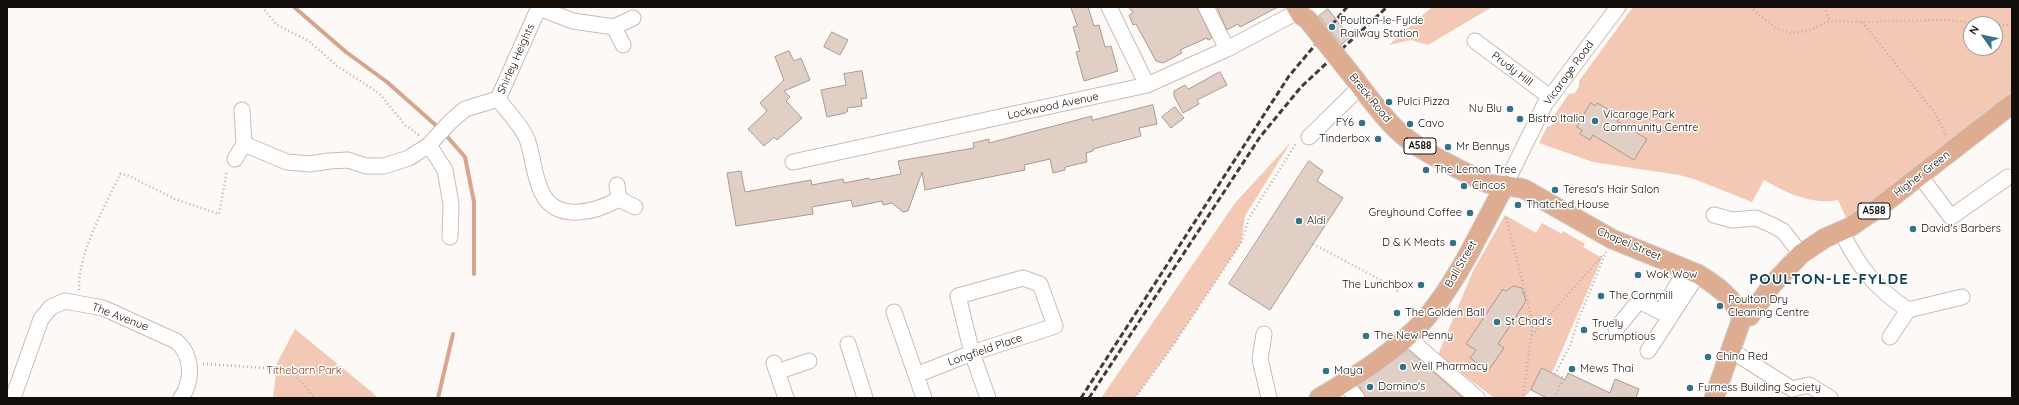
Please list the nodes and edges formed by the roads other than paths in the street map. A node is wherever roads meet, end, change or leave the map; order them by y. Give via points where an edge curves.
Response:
1 (539, 7) edge
2 (1109, 7) edge
3 (1206, 7) edge
4 (1618, 7) edge
5 (1301, 13) edge
6 (633, 18) dead end
7 (614, 27) junction
8 (1475, 41) dead end
9 (622, 44) dead end
10 (1226, 49) junction
11 (1357, 83) junction
12 (1147, 85) junction
13 (1550, 97) junction
14 (498, 99) junction
15 (2012, 104) edge
16 (242, 110) dead end
17 (1304, 138) road end
18 (432, 143) junction
19 (244, 144) junction
20 (235, 159) road end
21 (793, 162) dead end
22 (1920, 176) junction
23 (2008, 177) dead end
24 (1505, 185) junction
25 (635, 208) dead end
26 (1714, 215) dead end
27 (1841, 231) junction
28 (450, 237) dead end
29 (1801, 254) junction
30 (1692, 271) junction
31 (1962, 296) dead end
32 (1908, 310) junction
33 (894, 312) dead end
34 (1742, 318) junction
35 (1616, 329) dead end
36 (1264, 334) dead end
37 (1407, 337) junction
38 (1890, 337) dead end
39 (848, 344) dead end
40 (1648, 351) dead end
41 (972, 353) junction
42 (1731, 353) junction
43 (809, 361) dead end
44 (916, 375) junction
45 (1343, 382) junction
46 (12, 398) edge
47 (181, 398) edge
48 (786, 398) edge
49 (865, 398) edge
50 (924, 398) edge
51 (988, 398) edge
52 (1269, 398) edge
53 (1319, 398) edge
54 (1357, 398) edge
55 (1477, 398) edge
56 (1714, 398) edge
57 (1830, 398) edge

1 - 7 street via 573,21
1 - 14 street, Shirley Heights
2 - 12 street
3 - 10 street
4 - 13 street, Vicarage Road
5 - 10 street, Lockwood Avenue
5 - 11 main road, Breck Road / A588, bridge
6 - 7 street
7 - 9 street
8 - 13 street, Prudy Hill
10 - 12 street, Lockwood Avenue
11 - 17 street
11 - 24 main road, Breck Road / A588 via 1395,128 1409,140 1484,182
12 - 21 street, Lockwood Avenue
13 - 24 street, Vicarage Road
14 - 18 street, Shirley Heights via 465,109
14 - 25 street via 526,138 542,193 554,207 570,212 588,211 605,207 618,192
15 - 22 main road, Higher Green / A588
16 - 19 street
18 - 19 street, Shirley Heights via 409,158 384,166 366,166 348,160 310,164 287,162
18 - 28 street via 445,170 451,204
19 - 20 street
22 - 23 street via 1951,217
22 - 27 main road, Higher Green / A588 via 1878,208
24 - 30 main road, Chapel Street / A588 via 1524,189 1609,246
24 - 37 main road, Ball Street via 1439,301
26 - 29 street via 1732,220 1756,218 1772,225 1783,231
27 - 29 main road, Higher Green / A588
27 - 32 street via 1866,275
29 - 34 main road, Higher Green / A588 via 1772,285 1750,316
30 - 34 main road, Chapel Street / A588 via 1709,281 1733,302
30 - 35 street via 1661,312 1639,301
30 - 40 street
31 - 32 street
32 - 38 street
33 - 44 street
34 - 42 main road
36 - 52 street via 1260,359
37 - 45 main road, Ball Street
37 - 55 street
39 - 49 street
41 - 41 street, Longfield Place via 1055,326 1040,284 1024,278 958,296
41 - 44 street, Longfield Place
41 - 51 street
42 - 56 main road
42 - 57 street via 1792,389 1809,385
43 - 48 street via 775,367
44 - 50 street
45 - 53 main road, Ball Street
45 - 54 street
46 - 47 street, The Avenue via 41,319 52,307 65,301 103,308 182,346 190,378 187,390

